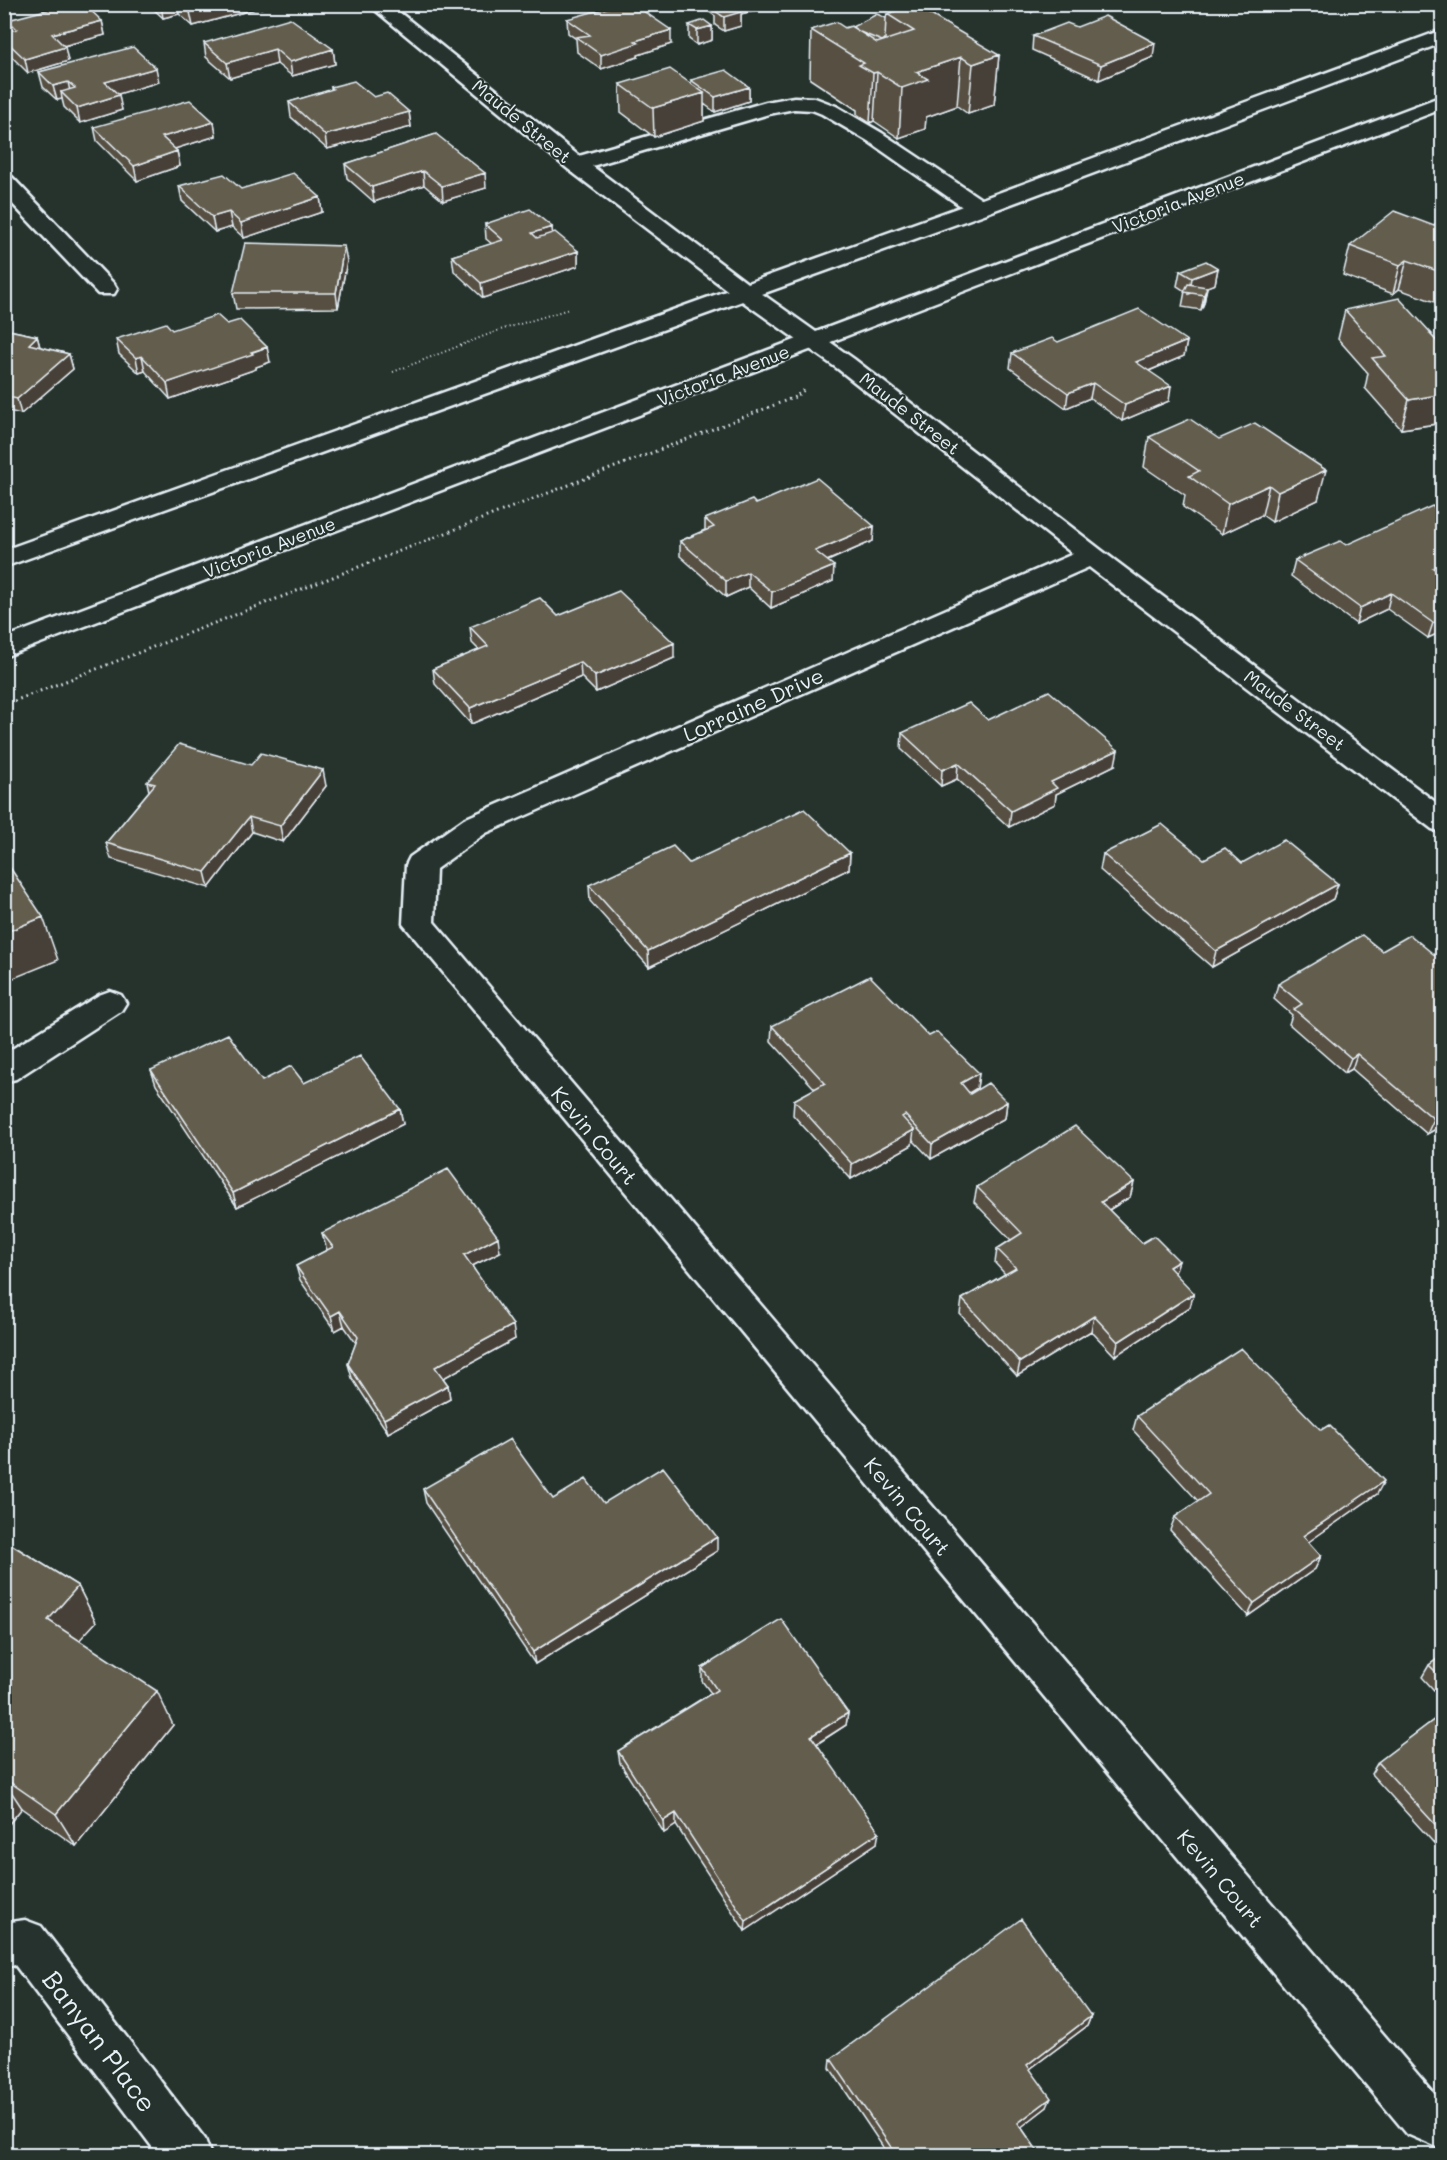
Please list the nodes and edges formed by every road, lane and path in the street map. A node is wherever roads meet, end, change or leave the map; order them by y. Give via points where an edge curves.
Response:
1 (377, 4) edge
2 (1443, 36) edge
3 (1443, 102) edge
4 (576, 164) junction
5 (4, 182) edge
6 (979, 208) junction
7 (106, 289) dead end
8 (743, 291) junction
9 (811, 341) junction
10 (808, 382) dead end
11 (1092, 556) junction
12 (4, 560) edge
13 (4, 648) edge
14 (4, 705) edge
15 (1443, 822) edge
16 (421, 865) joint
17 (111, 1003) dead end
18 (4, 1070) edge
19 (4, 1945) edge
20 (1443, 2126) edge
21 (188, 2156) edge

1 - 4 street, Maude Street
2 - 6 street
3 - 9 street, Victoria Avenue
4 - 6 street via 766,108 815,104 875,137
4 - 8 street, Maude Street
5 - 7 street
6 - 8 street
8 - 9 street, Maude Street
8 - 12 street
9 - 11 street, Maude Street via 846,364
9 - 13 street, Victoria Avenue
10 - 14 path via 795,397
11 - 15 street, Maude Street
11 - 16 street, Lorraine Drive via 475,826
16 - 20 street, Kevin Court via 418,924 1423,2118
17 - 18 street
19 - 21 street, Banyan Place via 25,1942

